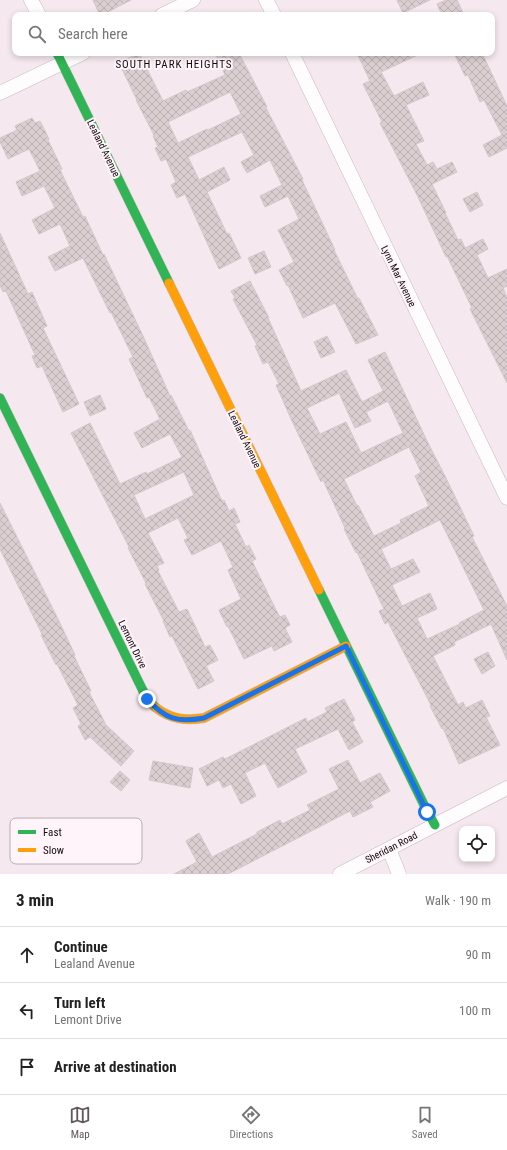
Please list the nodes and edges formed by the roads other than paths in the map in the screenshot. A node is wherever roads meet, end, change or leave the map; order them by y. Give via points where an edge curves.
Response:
1 (32, 0) edge
2 (193, 0) edge
3 (266, 0) edge
4 (38, 12) edge
5 (168, 12) edge
6 (272, 12) edge
7 (293, 56) edge
8 (60, 58) edge
9 (0, 93) edge
10 (0, 398) edge
11 (507, 498) edge
12 (346, 646) junction
13 (507, 788) edge
14 (435, 825) junction
15 (389, 849) junction
16 (340, 874) edge
17 (400, 874) edge

1 - 4 street
2 - 5 street
3 - 6 street
7 - 11 street, Lynn Mar Avenue
8 - 9 street
8 - 12 street, Lealand Avenue
10 - 12 street, Lemont Drive via 147,699 156,708 179,720 204,718
12 - 14 street, Lealand Avenue
13 - 14 street, Sheridan Road
14 - 15 street, Sheridan Road
15 - 16 street, Sheridan Road
15 - 17 street

